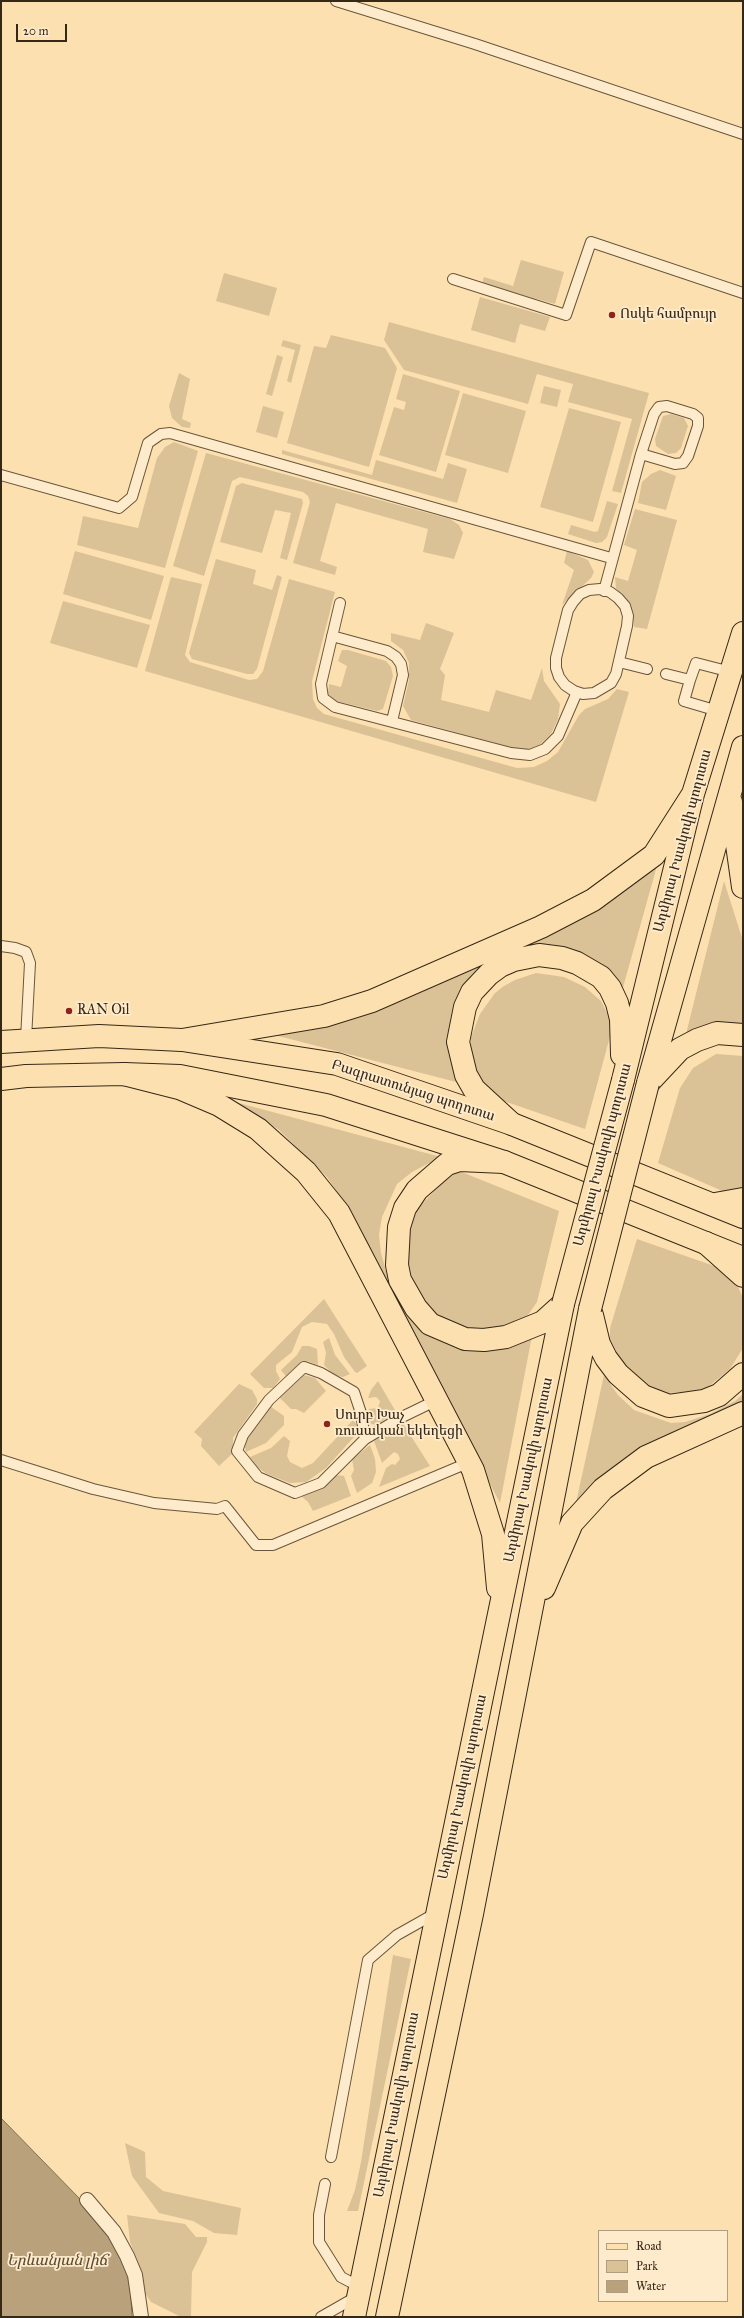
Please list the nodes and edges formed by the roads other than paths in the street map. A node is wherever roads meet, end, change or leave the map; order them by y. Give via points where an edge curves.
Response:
1 (336, 1) edge
2 (743, 134) edge
3 (453, 279) dead end
4 (743, 293) edge
5 (641, 454) junction
6 (1, 475) edge
7 (611, 558) junction
8 (604, 591) junction
9 (340, 602) dead end
10 (743, 633) edge
11 (332, 636) junction
12 (619, 662) junction
13 (647, 669) dead end
14 (731, 672) junction
15 (666, 674) dead end
16 (690, 680) junction
17 (577, 692) junction
18 (718, 711) junction
19 (392, 721) junction
20 (743, 747) edge
21 (729, 791) junction
22 (693, 794) junction
23 (743, 887) edge
24 (1, 946) edge
25 (743, 1035) edge
26 (26, 1040) junction
27 (182, 1040) junction
28 (1, 1042) edge
29 (124, 1074) junction
30 (1, 1079) edge
31 (623, 1080) junction
32 (648, 1083) junction
33 (512, 1124) junction
34 (504, 1162) junction
35 (743, 1199) edge
36 (715, 1204) junction
37 (743, 1217) edge
38 (706, 1243) junction
39 (743, 1258) edge
40 (743, 1276) edge
41 (563, 1304) junction
42 (590, 1309) junction
43 (743, 1374) edge
44 (437, 1400) junction
45 (743, 1413) edge
46 (365, 1439) junction
47 (1, 1460) edge
48 (470, 1462) junction
49 (500, 1611) junction
50 (527, 1626) junction
51 (436, 1913) junction
52 (331, 2157) dead end
53 (325, 2184) dead end
54 (87, 2200) dead end
55 (357, 2300) edge
56 (141, 2317) edge
57 (321, 2317) edge
58 (387, 2317) edge

1 - 2 lane via 475,44
3 - 4 lane via 566,315 591,242
5 - 5 lane via 654,414 659,407 667,406 698,418 698,426 688,456 683,463 675,464
5 - 7 lane
6 - 7 lane via 119,508 132,497 148,443 161,434 170,433
7 - 8 lane
8 - 12 lane via 618,598 625,606 628,616
8 - 17 lane via 590,590 580,594 568,610 556,658 556,668 565,686
9 - 11 lane
10 - 14 main road, Ադմիրալ Իսակովի պողոտա
11 - 19 lane via 387,651 401,664 403,675
11 - 19 lane via 321,684 323,698 335,707
12 - 13 lane
12 - 17 lane via 611,683 603,689 594,693
14 - 16 lane via 696,663
14 - 18 main road, Ադմիրալ Իսակովի պողոտա
15 - 16 lane
16 - 18 lane via 684,701
17 - 19 lane via 558,736 545,749 530,755 512,754
18 - 22 main road, Ադմիրալ Իսակովի պողոտա
20 - 21 main road, Ադմիրալ Իսակովի պողոտա
21 - 23 main road
21 - 32 main road, Ադմիրալ Իսակովի պողոտա
22 - 27 main road via 654,855 593,900 540,927 372,1001 324,1016
22 - 31 main road, Ադմիրալ Իսակովի պողոտա
24 - 26 lane via 26,952 30,963
25 - 32 main road via 717,1033 697,1040 680,1049
26 - 27 main road, Բագրատունյաց պողոտա via 99,1036
26 - 28 main road, Բագրատունյաց պողոտա
27 - 33 main road, Բագրատունյաց պողոտա via 337,1064
29 - 30 main road
29 - 34 main road via 180,1076 326,1105
29 - 44 main road via 179,1088 219,1105 258,1129 306,1172 339,1213
31 - 33 main road via 618,1008 610,988 601,977 577,963 562,958 540,955 514,960 489,974 472,992 465,1007 458,1042 466,1075 474,1089
31 - 41 main road, Ադմիրալ Իսակովի պողոտա, bridge
32 - 42 main road, Ադմիրալ Իսակովի պողոտա, bridge
33 - 36 main road, Բագրատունյաց պողոտա
34 - 38 main road
34 - 41 main road via 459,1160 447,1164 417,1190 405,1208 399,1227 397,1265 400,1280 416,1308 430,1324 465,1339 506,1337 543,1322
35 - 36 main road
36 - 37 main road, Բագրատունյաց պողոտա
38 - 39 main road
38 - 40 main road
41 - 49 main road, Ադմիրալ Իսակովի պողոտա
42 - 43 main road via 599,1344 606,1358 618,1374 643,1396 669,1406 691,1405 719,1394
42 - 50 main road, Ադմիրալ Իսակովի պողոտա
44 - 46 lane
44 - 48 main road
45 - 50 main road via 646,1457 603,1489 572,1523
46 - 46 lane via 321,1483 294,1493 258,1477 237,1451 242,1435 269,1400 301,1369 308,1367 354,1392 361,1413
47 - 48 lane via 93,1489 154,1503 217,1510 225,1506 256,1545 273,1545
48 - 49 main road via 493,1534
49 - 51 main road, Ադմիրալ Իսակովի պողոտա
50 - 58 main road, Ադմիրալ Իսակովի պողոտա via 472,1914
51 - 52 lane via 398,1935 368,1960
51 - 55 main road, Ադմիրալ Իսակովի պողոտա
53 - 55 lane via 319,2215 319,2242
54 - 56 street via 114,2232 127,2256 135,2275
55 - 57 lane

